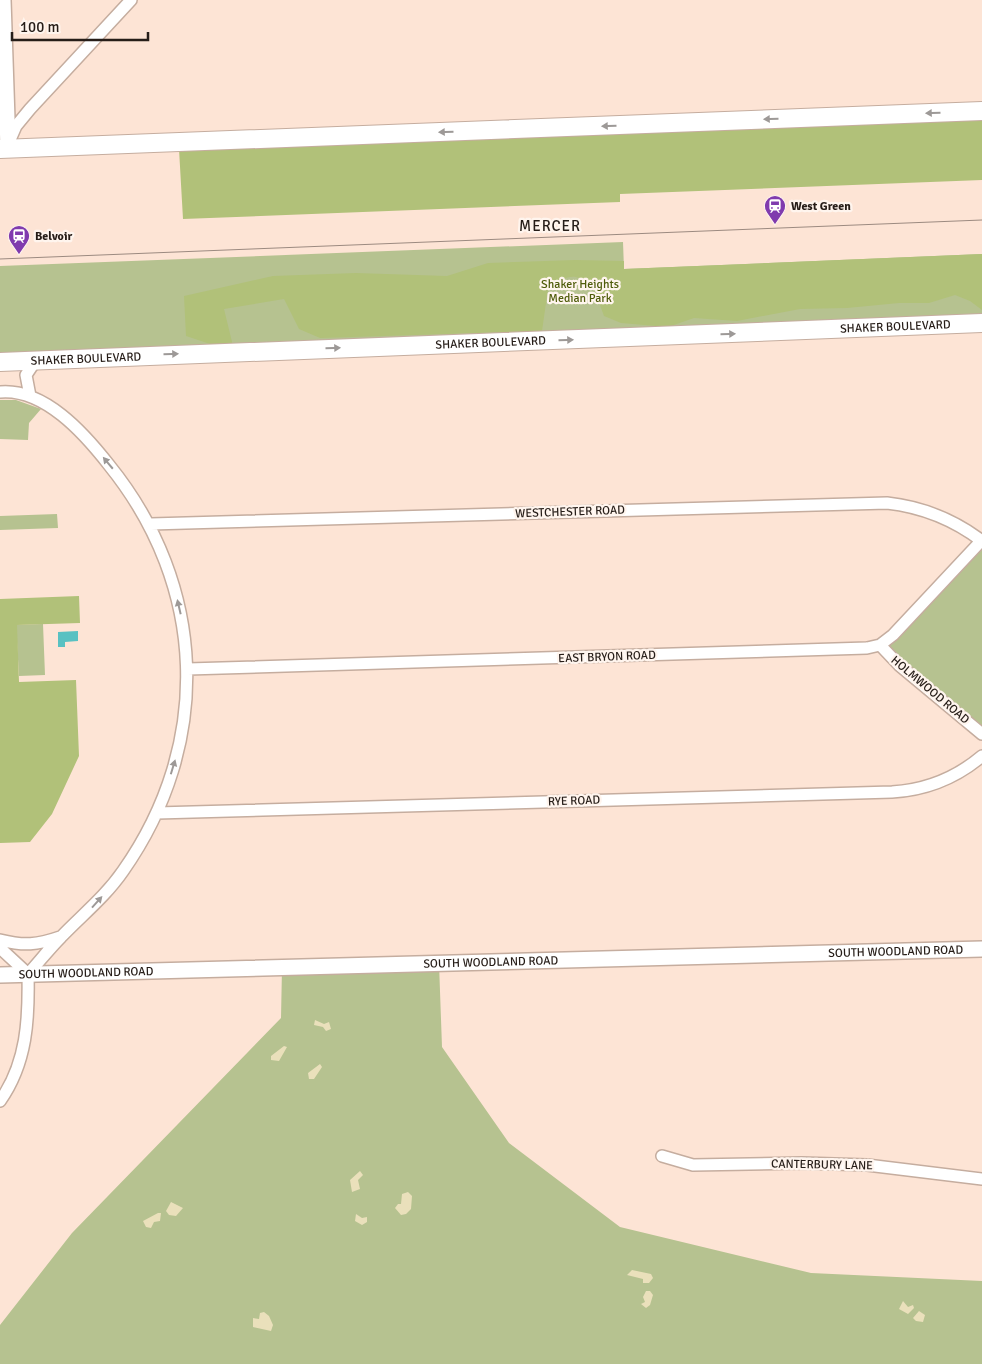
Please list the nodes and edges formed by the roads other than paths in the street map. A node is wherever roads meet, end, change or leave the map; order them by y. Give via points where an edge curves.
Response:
1 (3, 0) edge
2 (131, 0) edge
3 (982, 111) edge
4 (3, 112) edge
5 (4, 149) edge
6 (982, 324) edge
7 (36, 360) junction
8 (0, 362) edge
9 (4, 391) edge
10 (30, 396) junction
11 (150, 524) junction
12 (982, 540) edge
13 (880, 645) junction
14 (188, 669) junction
15 (982, 734) edge
16 (982, 756) edge
17 (157, 813) junction
18 (62, 936) junction
19 (0, 940) edge
20 (0, 948) edge
21 (982, 948) edge
22 (28, 974) junction
23 (0, 975) edge
24 (0, 1101) edge
25 (662, 1156) dead end
26 (982, 1179) edge

1 - 4 street
2 - 5 street via 19,122
3 -> 5 main road
4 - 5 street
7 -> 6 main road, SHAKER BOULEVARD
7 - 8 main road, SHAKER BOULEVARD
7 - 10 street via 26,375
9 - 10 street
11 -> 10 street via 132,493 97,450 66,420
11 - 12 street, WESTCHESTER ROAD via 887,503 921,509 946,518
14 -> 11 street via 175,591
12 - 13 street
13 - 14 street, EAST BRYON ROAD via 848,650
13 - 15 street, HOLMWOOD ROAD via 895,662
17 -> 14 street via 179,748
16 - 17 street, RYE ROAD via 938,783 904,792
18 -> 17 street via 108,891
18 - 19 street via 21,945
18 - 22 street
20 - 22 street
21 - 22 street, SOUTH WOODLAND ROAD
22 - 23 street, SOUTH WOODLAND ROAD
22 - 24 street via 25,1043 11,1084
25 - 26 street, CANTERBURY LANE via 693,1165 865,1165

